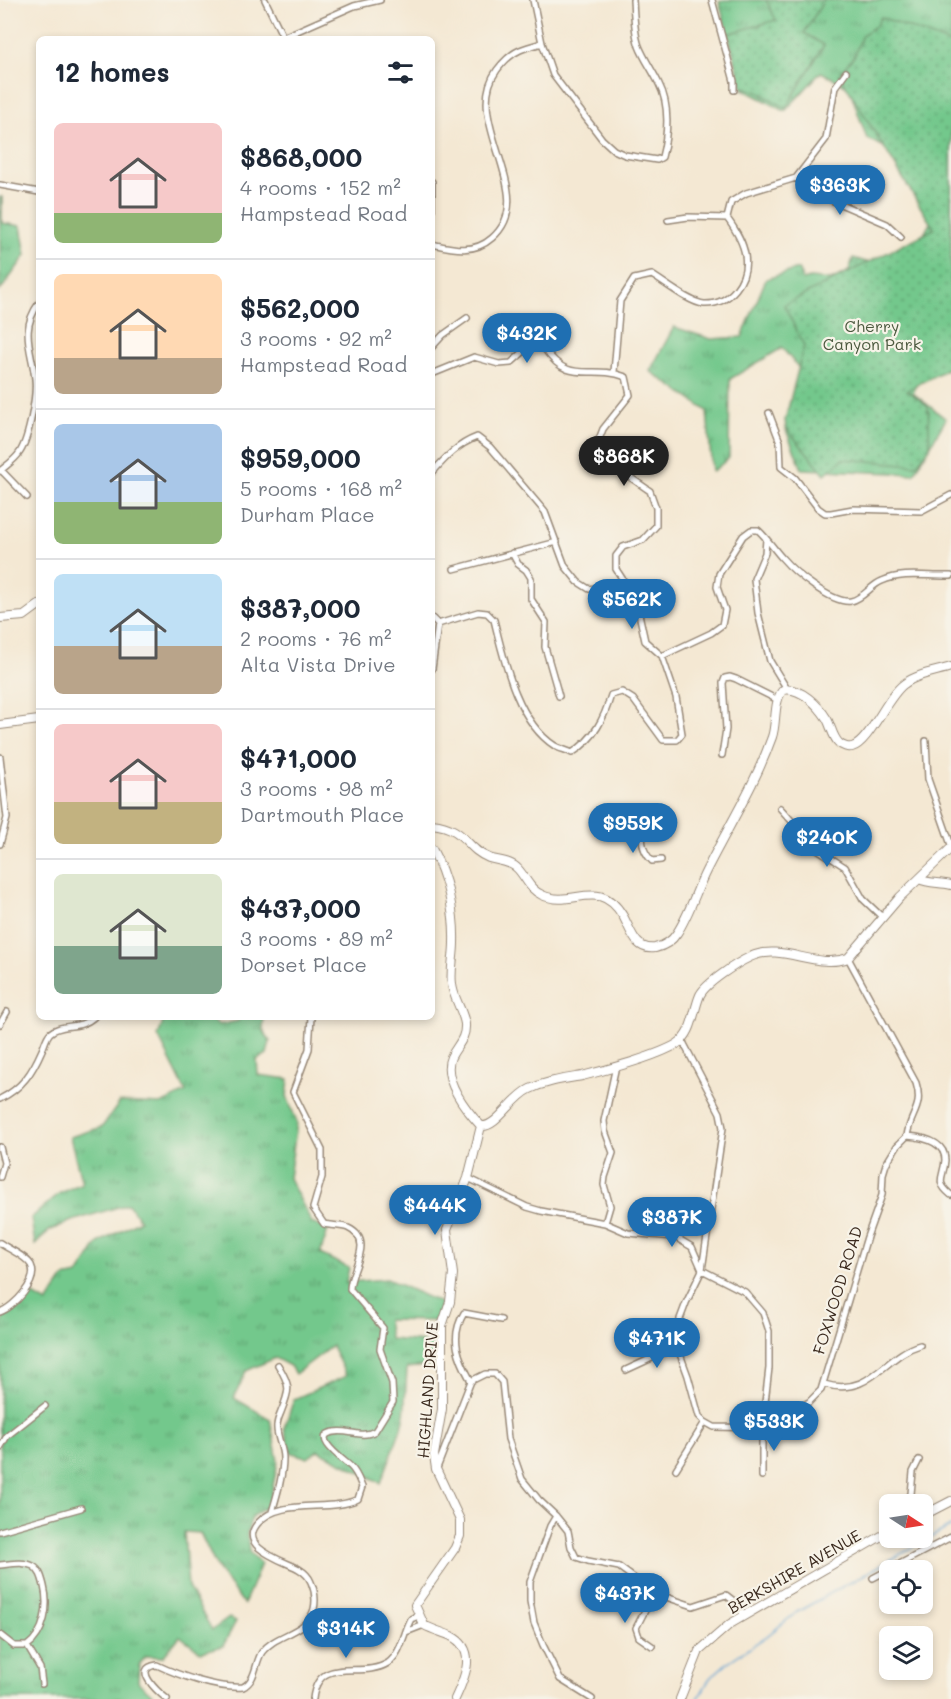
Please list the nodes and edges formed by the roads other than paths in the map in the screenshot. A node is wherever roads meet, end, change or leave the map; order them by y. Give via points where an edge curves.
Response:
1 (265, 0) edge
2 (380, 0) edge
3 (533, 0) edge
4 (633, 0) edge
5 (711, 0) edge
6 (281, 36) edge
7 (286, 36) edge
8 (542, 43) junction
9 (846, 72) dead end
10 (734, 90) dead end
11 (796, 178) junction
12 (0, 185) edge
13 (36, 191) edge
14 (727, 218) junction
15 (668, 220) dead end
16 (901, 237) dead end
17 (435, 245) edge
18 (36, 308) edge
19 (467, 318) dead end
20 (435, 344) edge
21 (614, 372) junction
22 (435, 373) edge
23 (36, 386) edge
24 (36, 395) edge
25 (769, 413) dead end
26 (1, 470) edge
27 (435, 470) edge
28 (951, 495) edge
29 (27, 497) dead end
30 (766, 538) junction
31 (557, 542) junction
32 (512, 554) junction
33 (454, 569) dead end
34 (951, 576) edge
35 (624, 584) junction
36 (36, 607) edge
37 (0, 620) edge
38 (435, 621) edge
39 (438, 624) junction
40 (435, 646) edge
41 (662, 656) junction
42 (951, 667) edge
43 (787, 688) junction
44 (560, 696) dead end
45 (778, 700) junction
46 (36, 720) edge
47 (0, 725) edge
48 (926, 741) dead end
49 (722, 755) dead end
50 (0, 758) edge
51 (780, 808) dead end
52 (645, 818) dead end
53 (435, 825) edge
54 (0, 844) edge
55 (951, 847) edge
56 (435, 854) edge
57 (661, 860) dead end
58 (919, 879) junction
59 (951, 885) edge
60 (882, 917) junction
61 (848, 958) junction
62 (7, 1012) dead end
63 (90, 1020) edge
64 (311, 1020) edge
65 (0, 1024) edge
66 (682, 1040) junction
67 (616, 1066) junction
68 (0, 1100) edge
69 (481, 1126) junction
70 (907, 1136) junction
71 (0, 1147) edge
72 (0, 1177) edge
73 (468, 1178) junction
74 (951, 1195) edge
75 (605, 1223) junction
76 (0, 1243) edge
77 (702, 1270) junction
78 (0, 1312) edge
79 (501, 1320) dead end
80 (920, 1345) dead end
81 (678, 1346) junction
82 (278, 1365) dead end
83 (626, 1370) dead end
84 (471, 1381) junction
85 (824, 1384) junction
86 (45, 1406) dead end
87 (705, 1422) junction
88 (762, 1428) junction
89 (0, 1448) edge
90 (919, 1460) dead end
91 (436, 1469) junction
92 (676, 1469) dead end
93 (762, 1476) dead end
94 (911, 1494) edge
95 (951, 1501) edge
96 (81, 1508) dead end
97 (933, 1510) edge
98 (272, 1512) junction
99 (556, 1516) junction
100 (0, 1531) edge
101 (951, 1537) edge
102 (879, 1538) edge
103 (0, 1565) edge
104 (873, 1578) dead end
105 (654, 1593) junction
106 (744, 1615) junction
107 (419, 1616) junction
108 (424, 1625) junction
109 (406, 1632) junction
110 (0, 1635) edge
111 (27, 1646) junction
112 (652, 1646) dead end
113 (42, 1684) dead end
114 (167, 1699) edge
115 (313, 1699) edge
116 (454, 1699) edge
117 (592, 1699) edge
118 (680, 1699) edge

1 - 6 street
2 - 7 street via 354,6
3 - 8 street
4 - 8 street via 640,49 664,94 666,134 660,159 625,155 609,146 553,75
5 - 10 street
8 - 17 street via 519,50 503,62 490,79 486,93 486,109 509,197 506,220 498,233 476,248 455,250
9 - 11 street via 835,87 826,139
11 - 14 street via 746,193 731,202
11 - 16 street via 808,190 887,224
12 - 13 street
14 - 15 street
14 - 21 street via 746,255 737,290 718,303 702,304 652,275 634,279 620,301
18 - 23 street via 27,335
19 - 20 street
21 - 22 street via 568,371 553,361 544,348 532,344 511,363 474,357
21 - 35 street via 626,377 630,395 603,429 598,442 614,465 650,491 656,508 656,526 643,540 623,547 616,556 616,569
24 - 26 street via 22,450
25 - 28 street via 780,442 781,467 825,513 853,509 921,511
26 - 29 street
27 - 31 street via 456,448 477,437 545,512
30 - 34 street via 792,567 825,593 844,601 858,599 889,578
30 - 41 street via 758,530 743,536 719,574 717,587 725,610 722,625
30 - 43 street via 765,553 754,579 758,614 770,661
31 - 32 street
31 - 35 street via 565,566 589,589
32 - 33 street
32 - 44 street via 531,578 531,599 546,622 545,647
35 - 41 street via 636,600 645,641
36 - 37 street via 24,616
38 - 39 street
39 - 40 street
39 - 41 street via 487,613 494,620 510,682 536,729 555,746 572,753 583,746 603,719 611,695 622,692 633,699 663,740 677,740 682,734 676,697
42 - 43 street via 903,684 865,737 853,747 838,742 827,719 810,701
43 - 45 street
45 - 49 street via 736,679 725,678
45 - 53 street via 773,735 741,807 678,932 657,948 636,942 608,899 593,894 564,899 545,897 532,890 515,866 487,857 456,831
46 - 47 street
48 - 55 street via 928,779
50 - 54 street via 7,818
51 - 60 street via 817,849 845,867 863,899
52 - 57 street via 644,854 652,861
55 - 58 street
56 - 69 street via 441,863 449,901 454,943 452,987 465,1023 461,1042 449,1064 452,1084
58 - 59 street
58 - 60 street
60 - 61 street
61 - 66 street via 830,961 768,952 751,956 705,987
61 - 70 street, FOXWOOD ROAD via 920,1095
62 - 65 street
63 - 68 street via 50,1034 26,1080
64 - 98 street via 309,1049 293,1092 322,1150 322,1177 313,1208 324,1224 350,1229 362,1245 350,1289 383,1329 380,1349 392,1383 393,1402 375,1431 360,1435 337,1431 327,1435 329,1449 358,1475 362,1487 358,1499
66 - 67 street
66 - 77 street via 720,1113 723,1128
67 - 69 street via 528,1090 495,1122
67 - 75 street via 604,1121 613,1153 604,1177 610,1206
69 - 73 street, HIGHLAND DRIVE
70 - 74 street via 926,1138 942,1150 945,1159 940,1178 942,1187
70 - 85 street, FOXWOOD ROAD via 886,1164 882,1195
71 - 72 street via 4,1163
73 - 75 street via 534,1209
73 - 91 street, HIGHLAND DRIVE via 447,1230 453,1274 442,1326 442,1409 434,1455
75 - 77 street via 628,1233 684,1241 692,1248
76 - 78 street via 29,1262 32,1271 20,1298
77 - 81 street via 680,1319
77 - 88 street via 745,1292 763,1312 769,1331 769,1368
79 - 84 street via 464,1313 461,1318 457,1351
80 - 85 street via 857,1384
81 - 83 street
81 - 87 street via 695,1407
82 - 98 street via 286,1378 288,1394 277,1420 283,1456
84 - 91 street
84 - 99 street via 485,1374 500,1378 508,1439 522,1479
85 - 88 street, FOXWOOD ROAD via 809,1402
86 - 89 street via 7,1436
87 - 88 street via 714,1427
87 - 92 street
88 - 93 street
90 - 94 street via 913,1472
91 - 107 street, HIGHLAND DRIVE via 460,1520 460,1536 415,1605
95 - 97 street
96 - 100 street
98 - 114 street via 255,1526 254,1540 266,1553 307,1576 315,1593 313,1613 303,1626 268,1646 257,1661 251,1681 243,1687 181,1676 153,1665 148,1668 147,1678
99 - 105 street via 568,1532 576,1557 619,1567
99 - 117 street via 530,1582 534,1623 560,1679
101 - 104 street
102 - 106 street, BERKSHIRE AVENUE
103 - 111 street via 27,1564 42,1577 47,1609
105 - 106 street via 693,1606 726,1595
105 - 112 street via 636,1628 639,1637
106 - 118 street, BERKSHIRE AVENUE via 699,1651
107 - 108 street
107 - 109 street via 411,1619
108 - 109 street
108 - 116 street via 459,1641 468,1655 465,1675
109 - 115 street via 390,1662 329,1673 318,1681
110 - 111 street via 14,1646
111 - 113 street via 40,1668

